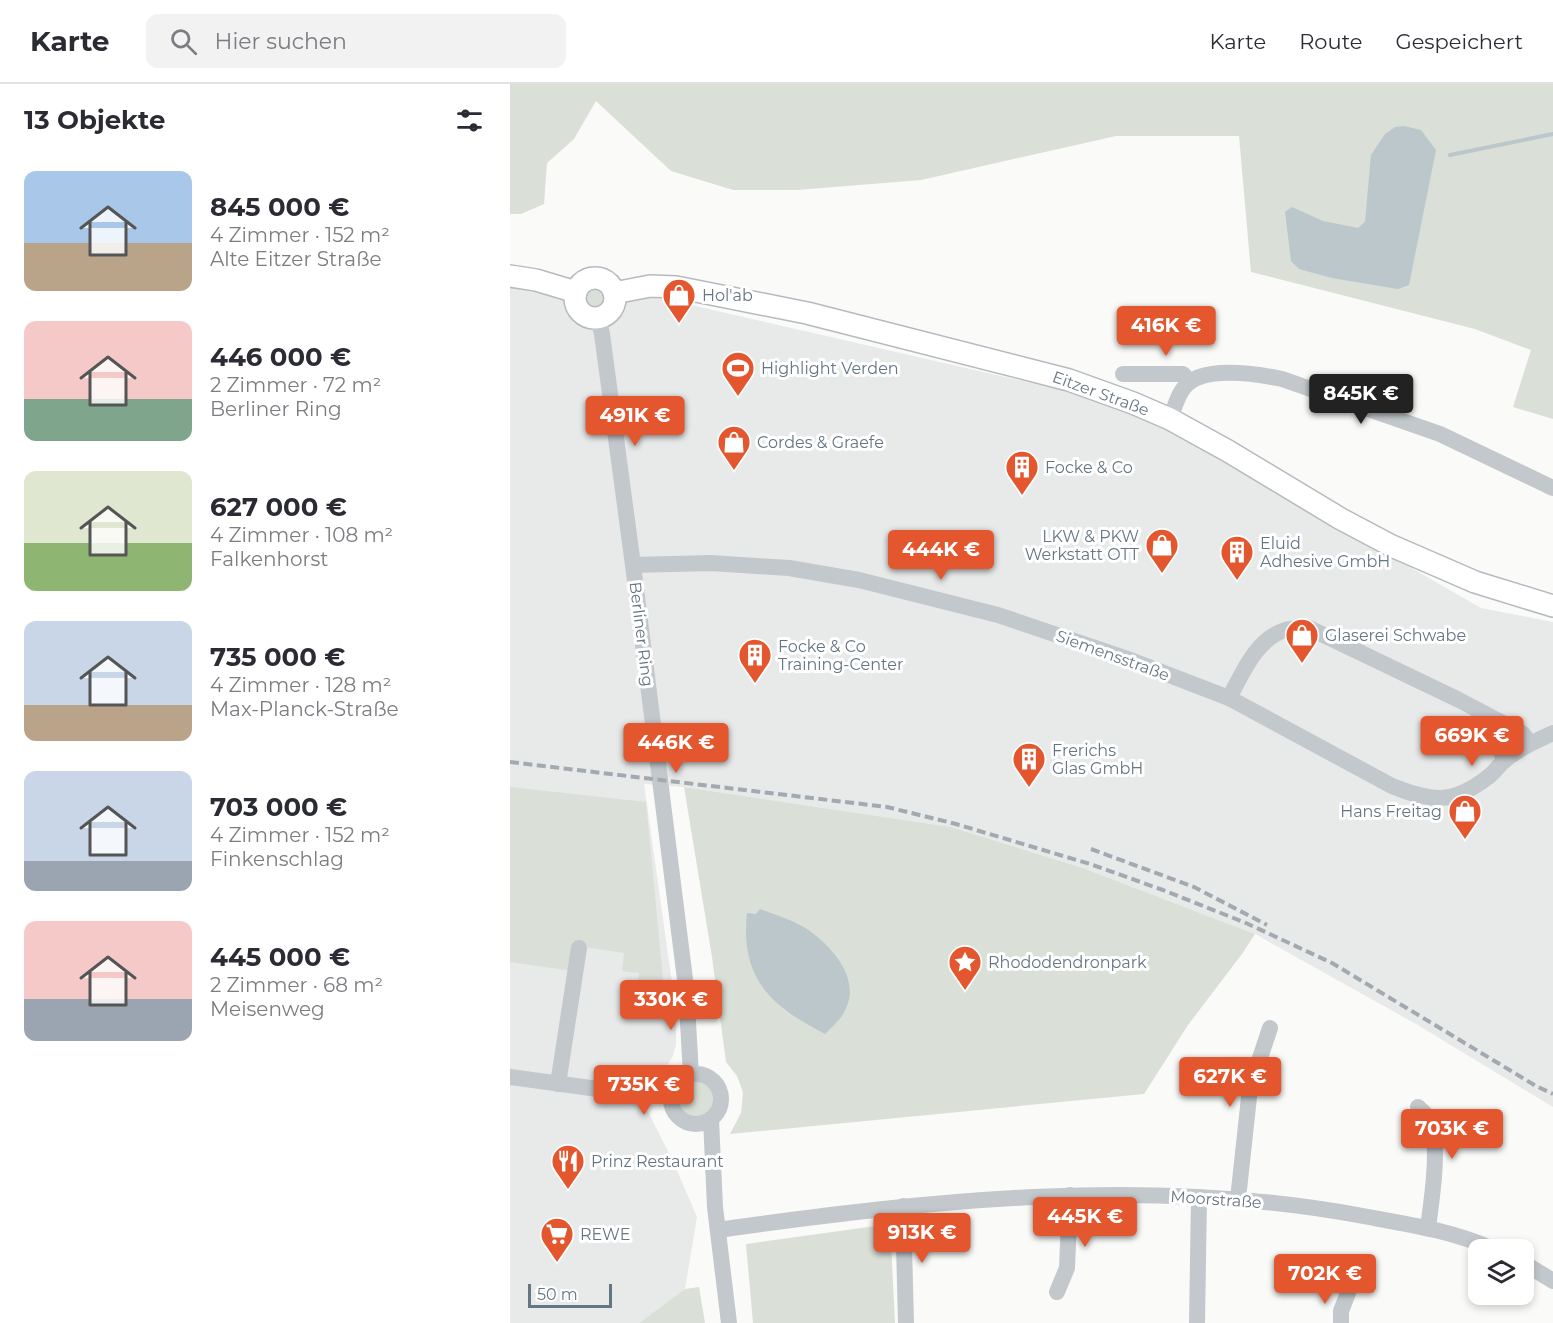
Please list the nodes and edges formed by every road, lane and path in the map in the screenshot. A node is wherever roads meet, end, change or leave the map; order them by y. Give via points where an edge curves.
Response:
1 (510, 276) edge
2 (576, 292) junction
3 (614, 293) junction
4 (598, 318) junction
5 (1123, 374) dead end
6 (1190, 382) junction
7 (1170, 419) junction
8 (1553, 488) edge
9 (633, 566) junction
10 (1553, 606) edge
11 (1230, 698) junction
12 (1478, 710) junction
13 (1553, 733) edge
14 (1530, 743) junction
15 (1505, 760) junction
16 (579, 948) dead end
17 (1270, 1028) dead end
18 (698, 1075) junction
19 (510, 1077) edge
20 (558, 1084) junction
21 (672, 1100) junction
22 (1418, 1107) dead end
23 (704, 1122) junction
24 (1070, 1195) junction
25 (1199, 1197) junction
26 (1238, 1199) junction
27 (903, 1206) junction
28 (1428, 1228) junction
29 (718, 1230) junction
30 (1468, 1241) edge
31 (1534, 1269) edge
32 (1553, 1281) edge
33 (1057, 1292) dead end
34 (1348, 1293) dead end
35 (729, 1323) edge
36 (906, 1323) edge
37 (1197, 1323) edge
38 (1341, 1323) edge

1 - 2 main road
2 - 3 main road via 583,282 598,279
2 - 4 main road via 580,311
3 - 4 main road via 611,309
3 - 7 main road, Eitzer Straße via 664,285 807,313 1069,380
4 - 9 street, Berliner Ring
5 - 6 street via 1184,374
6 - 7 street via 1183,388
6 - 8 street via 1206,375 1234,373 1282,379 1440,434
7 - 10 main road, Eitzer Straße via 1392,546 1475,582
9 - 11 street, Siemensstraße via 751,564 859,580 998,615
9 - 18 street, Berliner Ring
11 - 12 street via 1252,657 1267,640 1286,630 1309,628
11 - 15 street, Siemensstraße via 1392,786 1418,796 1455,797 1489,776
12 - 14 street via 1522,733
12 - 15 street
13 - 14 street, Siemensstraße
14 - 15 street, Siemensstraße
16 - 20 street
17 - 26 street via 1250,1088
18 - 21 street via 679,1080
18 - 23 street via 715,1083 721,1096 720,1107
19 - 20 street
20 - 21 street
21 - 23 street via 681,1120
22 - 28 street via 1432,1128 1436,1172
23 - 29 street
24 - 25 street, Moorstraße
24 - 27 street, Moorstraße
24 - 33 street via 1067,1268
25 - 26 street, Moorstraße
25 - 37 street
26 - 28 street, Moorstraße
27 - 29 street, Moorstraße
27 - 36 street
28 - 30 street, Moorstraße
29 - 35 street
31 - 32 street
34 - 38 street

